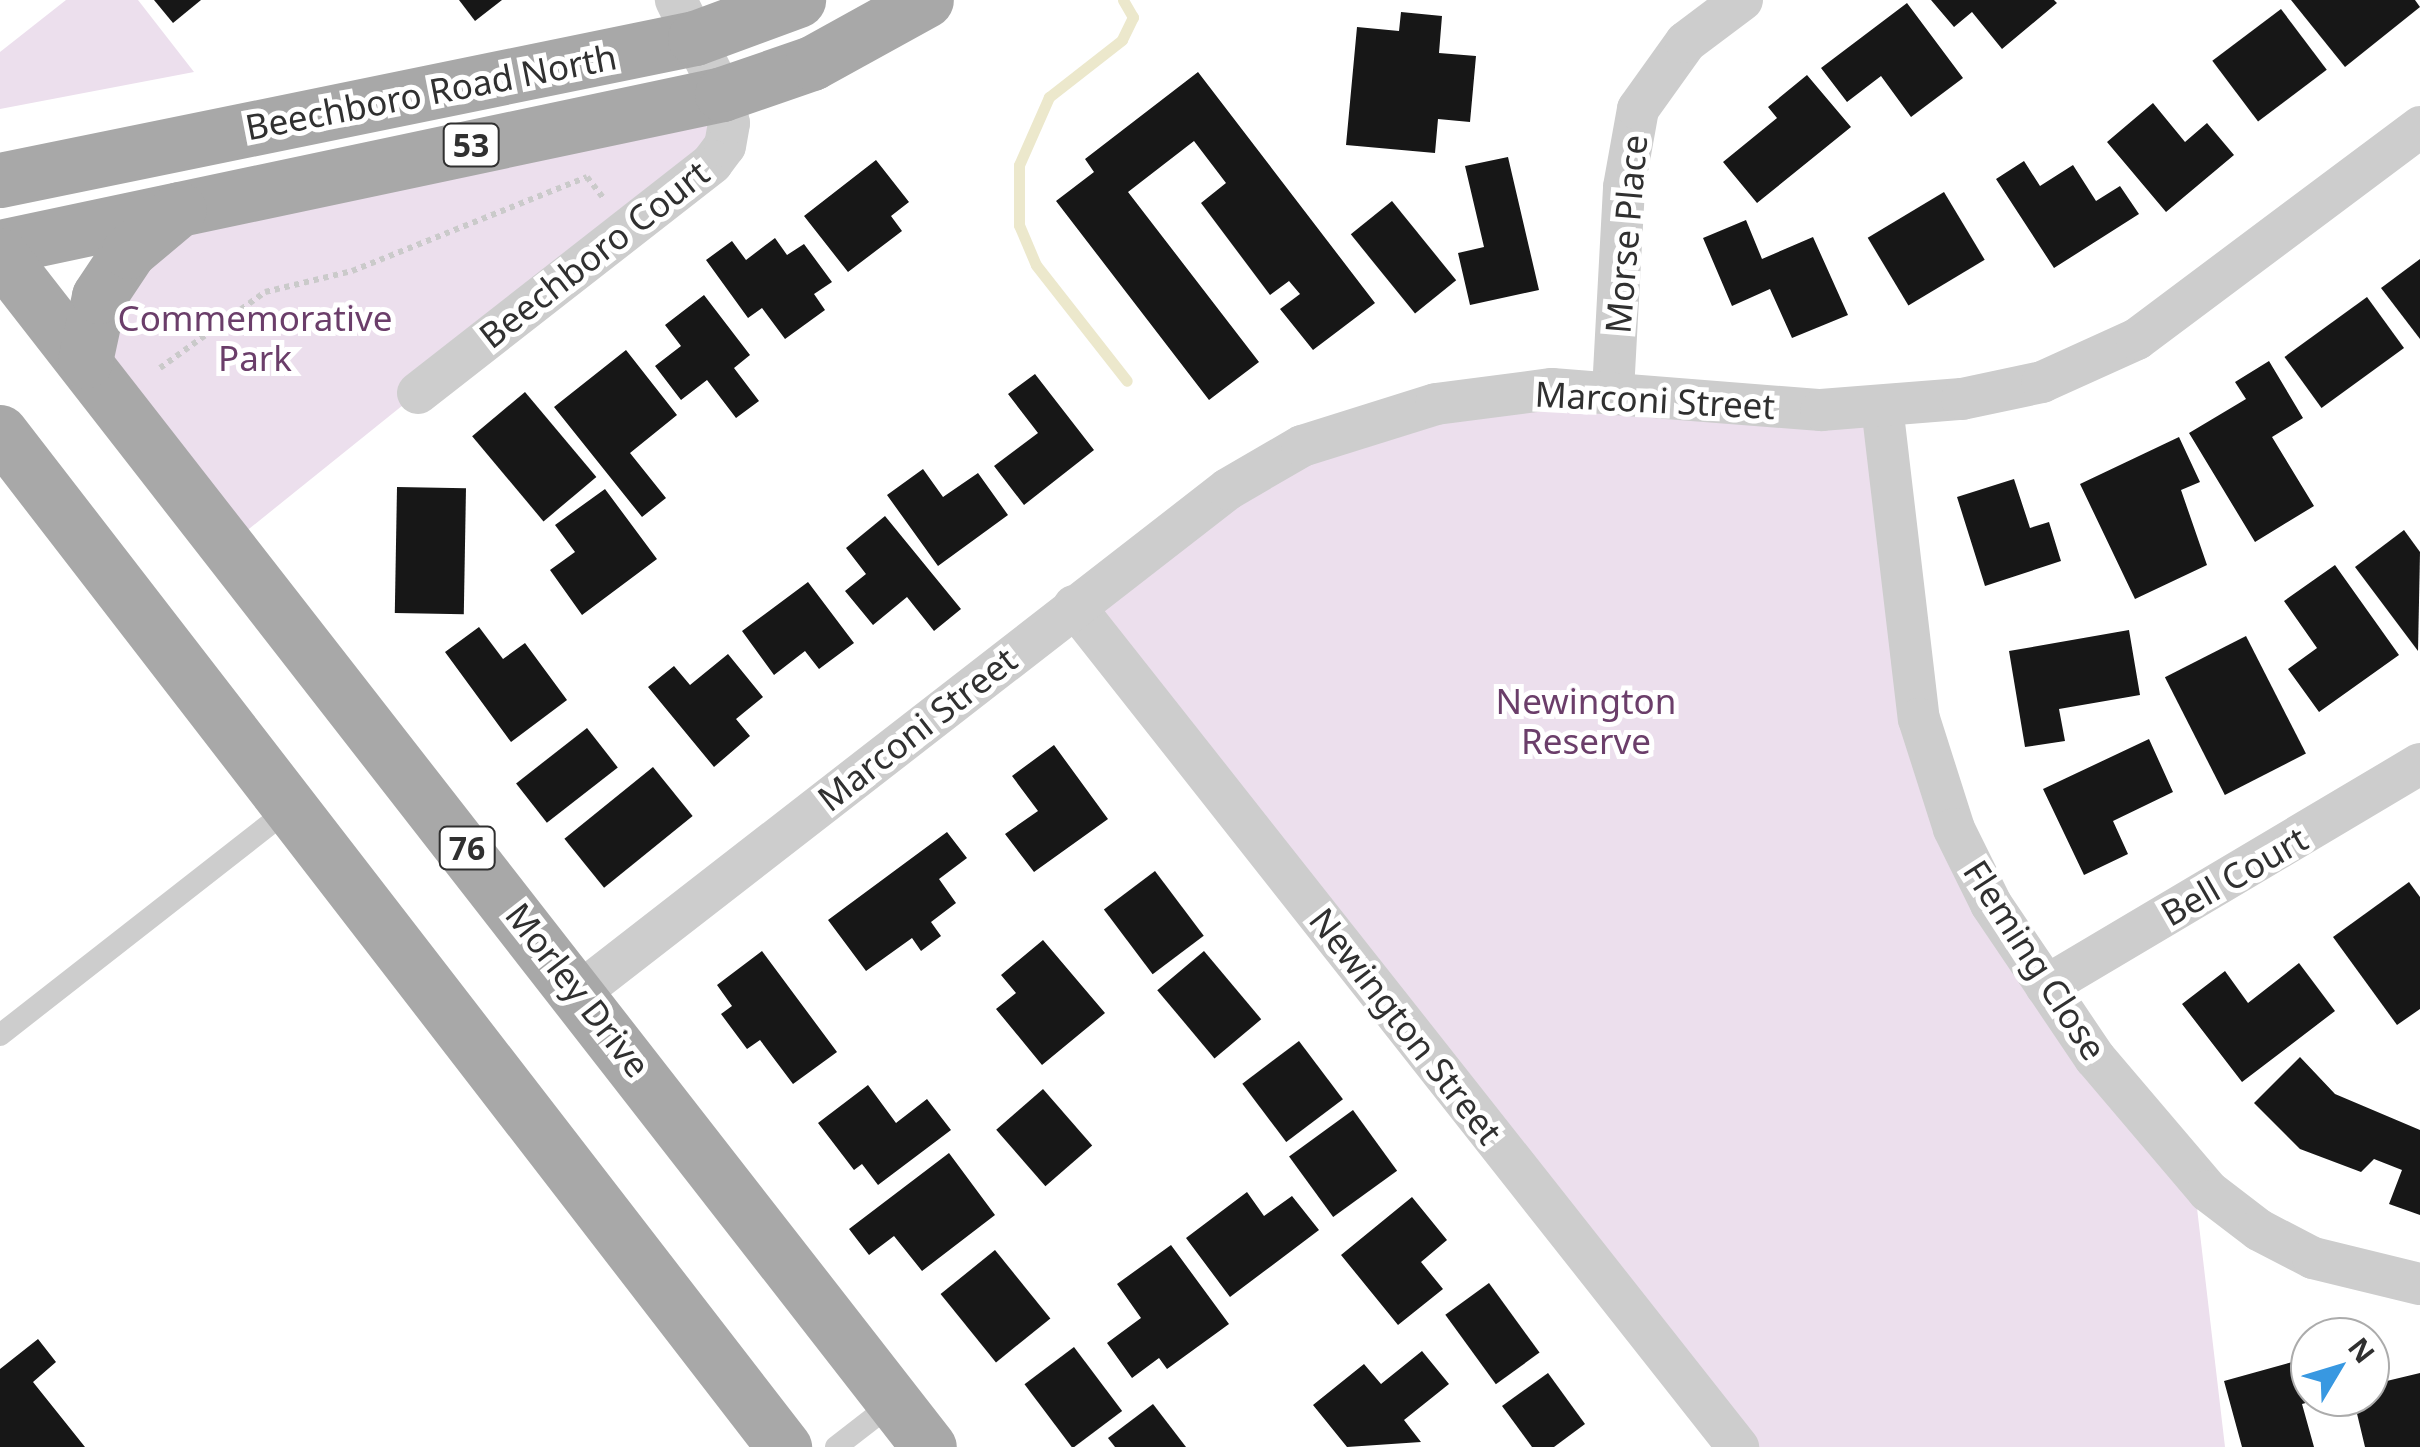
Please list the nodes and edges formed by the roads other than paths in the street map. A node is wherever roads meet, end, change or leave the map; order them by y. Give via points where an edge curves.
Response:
1 (798, 0) edge
2 (926, 0) edge
3 (1742, 0) edge
4 (685, 19) edge
5 (722, 94) junction
6 (2420, 126) edge
7 (0, 180) edge
8 (185, 203) junction
9 (0, 251) edge
10 (86, 361) junction
11 (1613, 391) junction
12 (418, 393) dead end
13 (1882, 406) junction
14 (0, 432) edge
15 (1074, 606) junction
16 (2420, 764) edge
17 (292, 807) junction
18 (2046, 986) junction
19 (580, 992) junction
20 (0, 1034) edge
21 (2420, 1284) edge
22 (894, 1402) junction
23 (784, 1447) edge
24 (836, 1447) edge
25 (929, 1447) edge
26 (1738, 1447) edge

1 - 4 main road, Beechboro Road North / 53
2 - 5 main road, Beechboro Road North / 53 via 812,63
3 - 11 street, Morse Place via 1686,42 1638,109 1624,187
4 - 5 street
4 - 7 main road, Beechboro Road North / 53
5 - 8 main road, Beechboro Road North / 53
5 - 12 street, Beechboro Court via 730,123 712,163
6 - 13 street, Marconi Street via 2137,339 2042,382
8 - 9 main road, Beechboro Road North / 53
8 - 10 main road via 129,251 99,296
9 - 10 main road, Morley Drive / 76
10 - 19 main road, Morley Drive / 76
11 - 13 street, Marconi Street via 1821,410
11 - 15 street, Marconi Street via 1552,389 1436,404 1302,446 1228,489
13 - 18 street, Fleming Close via 1905,618 1931,770 1991,904
14 - 17 main road
15 - 19 street, Marconi Street
15 - 26 street, Newington Street
16 - 18 street, Bell Court
17 - 20 lane
17 - 23 main road
18 - 21 street, Fleming Close via 2095,1058 2208,1191 2313,1258
19 - 22 main road, Morley Drive / 76
22 - 24 lane
22 - 25 main road, Morley Drive / 76

